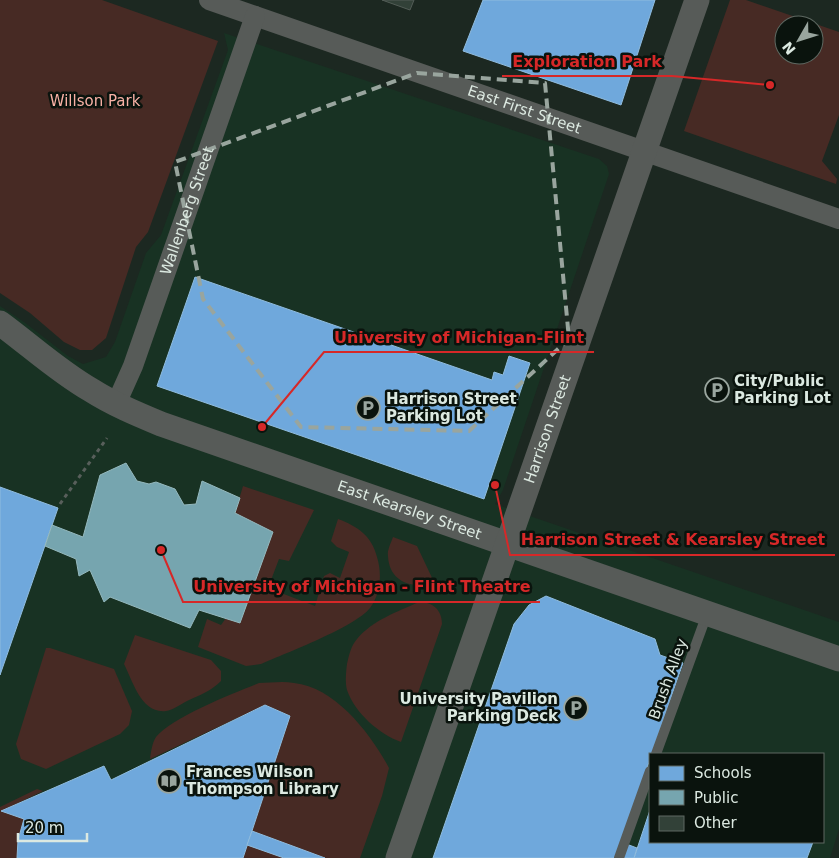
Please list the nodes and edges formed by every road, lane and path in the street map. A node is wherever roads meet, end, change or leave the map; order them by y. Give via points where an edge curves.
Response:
1 (210, 0) edge
2 (697, 0) edge
3 (255, 16) junction
4 (644, 151) junction
5 (839, 219) edge
6 (0, 323) edge
7 (116, 404) junction
8 (106, 438) dead end
9 (60, 504) dead end
10 (508, 544) junction
11 (707, 613) junction
12 (839, 659) edge
13 (656, 753) edge
14 (649, 775) edge
15 (398, 858) edge
16 (619, 858) edge

1 - 3 street, East First Street
2 - 4 street, Harrison Street
3 - 4 street, East First Street
3 - 7 street, Wallenberg Street via 134,366
4 - 5 street, East First Street
4 - 10 street, Harrison Street
6 - 7 street, East Kearsley Street via 67,374
7 - 10 street, East Kearsley Street via 161,424
8 - 9 path
10 - 11 street, East Kearsley Street
10 - 15 street, Harrison Street
11 - 12 street, East Kearsley Street
11 - 13 lane, Brush Alley
14 - 16 lane

